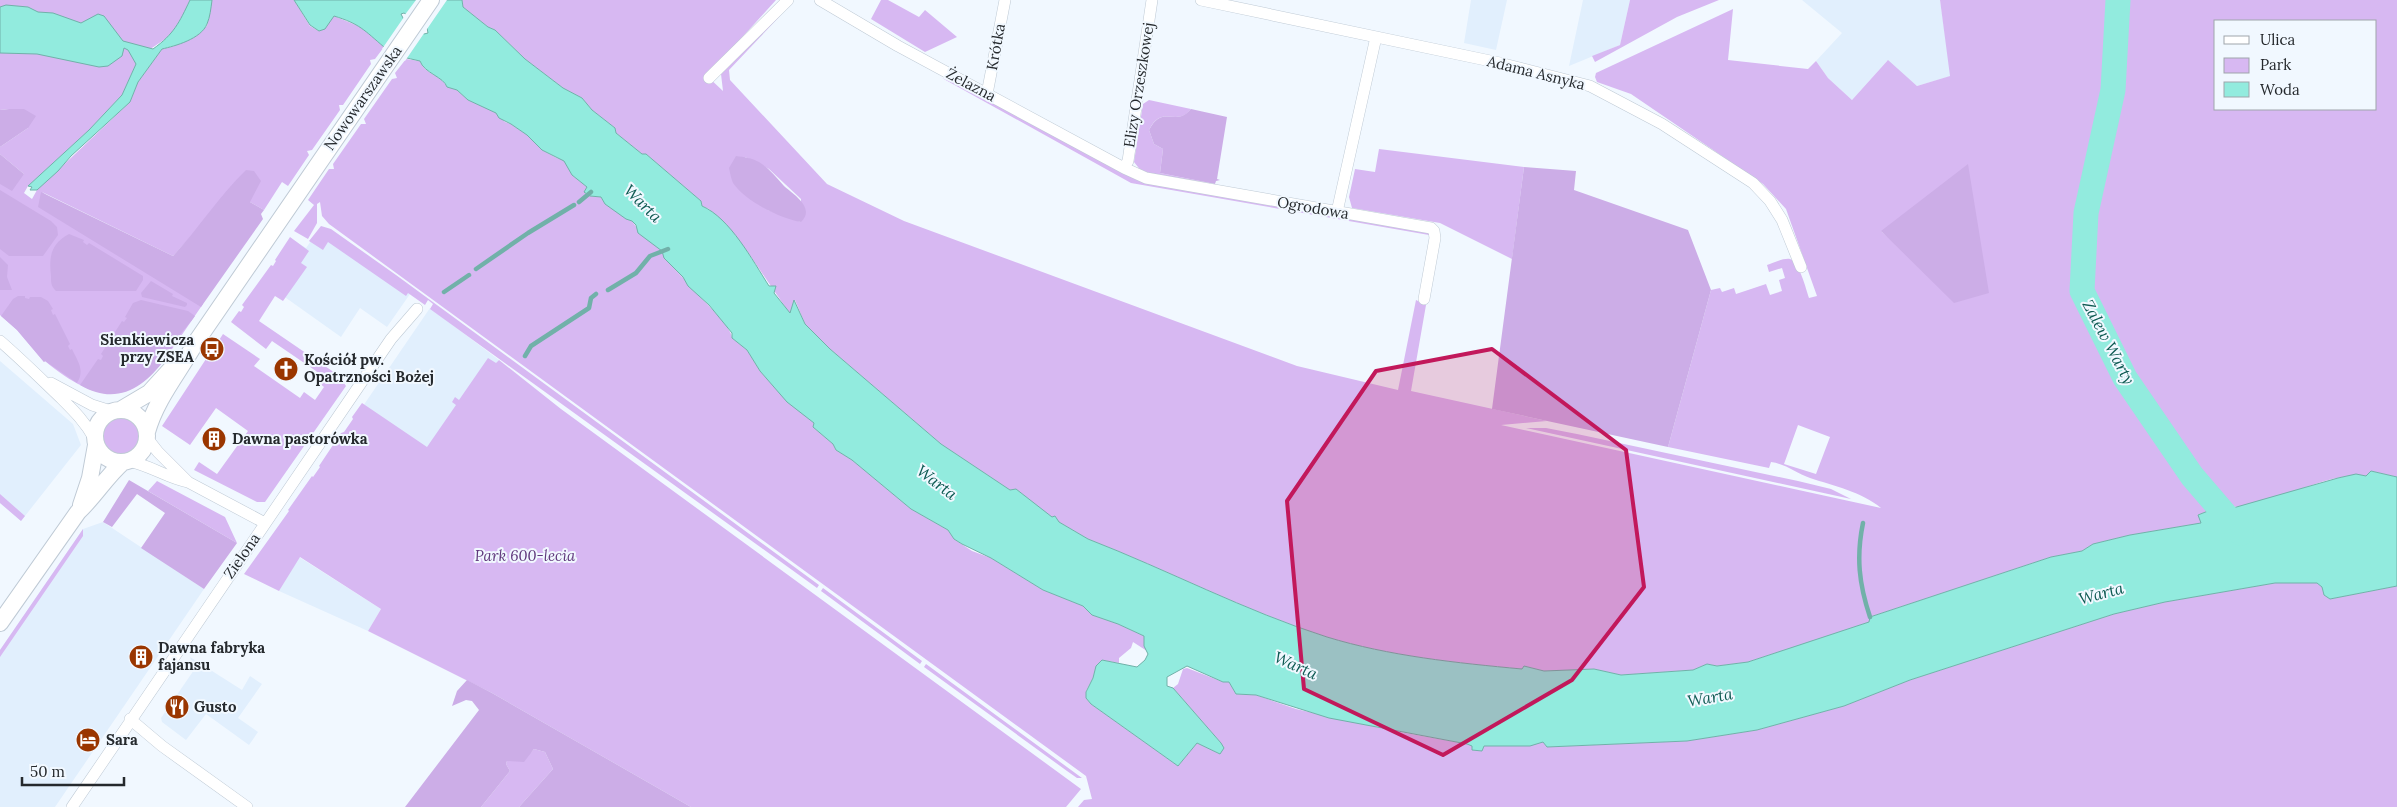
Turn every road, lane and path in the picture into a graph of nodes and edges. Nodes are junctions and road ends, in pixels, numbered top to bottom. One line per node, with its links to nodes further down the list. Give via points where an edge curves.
1 (431, 0): 16 (street, Nowowarszawska)
2 (788, 0): 8 (street)
3 (820, 0): 9 (street, Żelazna, via 868,30)
4 (1005, 0): 9 (street, Krótka)
5 (1152, 0): 10 (street, Elizy Orzeszkowej, via 1128,160)
6 (1201, 0): 7 (street, Adama Asnyka)
7 (1376, 37): 11 (street); 12 (street, Adama Asnyka, via 1573,80 1608,94 1662,124 1752,183 1770,201 1782,220)
8 (709, 78)
9 (987, 94): 10 (street, Żelazna)
10 (1124, 168): 11 (street, Ogrodowa, via 1155,180)
11 (1337, 212): 13 (street, Ogrodowa, via 1434,230)
12 (1801, 267)
13 (1424, 299)
14 (417, 308): 24 (street, Zielona, via 391,339)
15 (0, 341): 17 (street)
16 (196, 342): 18 (street, via 149,393); 19 (street, via 159,402)
17 (43, 379): 18 (street, via 92,405); 20 (street, via 84,420)
18 (117, 410): 19 (street, via 139,416); 20 (street, via 98,421)
19 (147, 435): 21 (street, via 139,455); 22 (street, via 158,452)
20 (95, 442): 21 (street, via 110,460); 23 (street, via 90,478)
21 (126, 462): 22 (street, via 148,466); 23 (street, via 113,470)
22 (188, 482): 24 (street)
23 (78, 512): 25 (street)
24 (265, 523): 26 (street, Zielona)
25 (0, 623)
26 (130, 719): 27 (street, Zielona); 28 (street)
27 (72, 807)
28 (247, 807)

